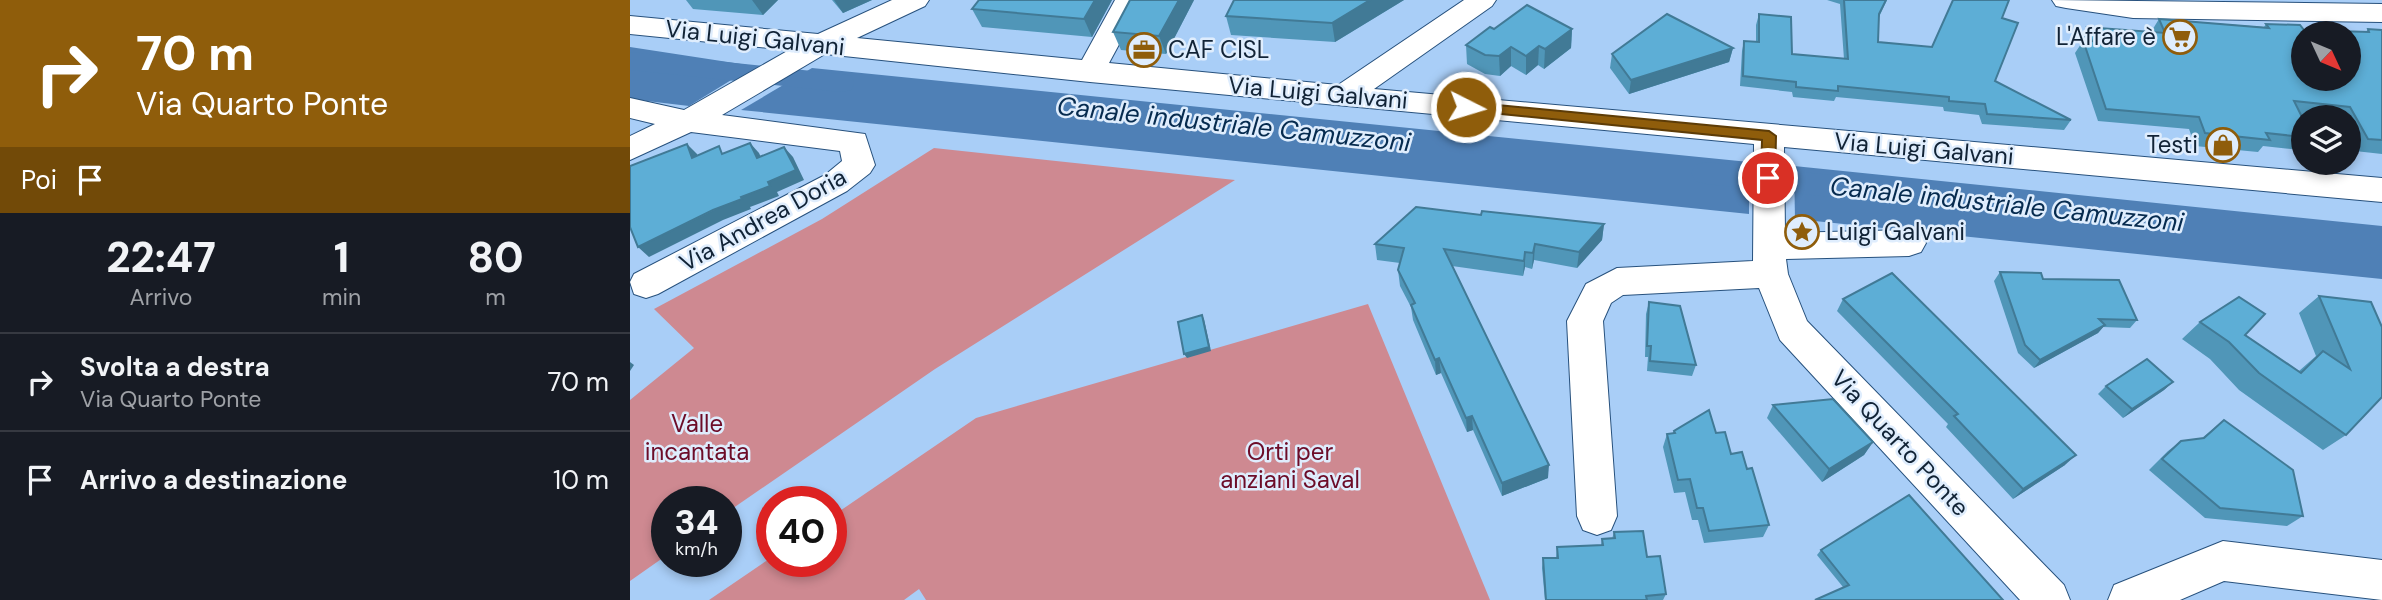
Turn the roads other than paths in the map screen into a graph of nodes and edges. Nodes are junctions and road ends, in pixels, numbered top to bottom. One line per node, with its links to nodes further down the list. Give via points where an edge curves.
1 (650, 0): 7 (street)
2 (915, 0): 10 (street)
3 (1129, 0): 11 (street)
4 (1482, 0): 12 (street)
5 (2066, 0): 6 (street, via 2133,9)
6 (2227, 5): 8 (street)
7 (630, 10)
8 (2382, 13)
9 (630, 25): 10 (street, Via Luigi Galvani)
10 (807, 51): 11 (street, Via Luigi Galvani); 14 (street)
11 (1090, 72): 12 (street, Via Luigi Galvani)
12 (1343, 96): 15 (street, Via Luigi Galvani)
13 (630, 108): 14 (street)
14 (697, 116): 16 (street); 20 (street, Via Andrea Doria, via 854,142 859,165 836,183)
15 (1768, 143): 17 (street, Via Luigi Galvani); 19 (street, Via Quarto Ponte)
16 (630, 149)
17 (2382, 190)
18 (1909, 243): 19 (street)
19 (1769, 250): 21 (street, via 1617,282 1598,294 1585,321); 23 (street, Via Quarto Ponte, via 1793,330)
20 (646, 284)
21 (1597, 516)
22 (2382, 581): 24 (street, via 2223,561)
23 (2049, 600)
24 (2129, 600)

